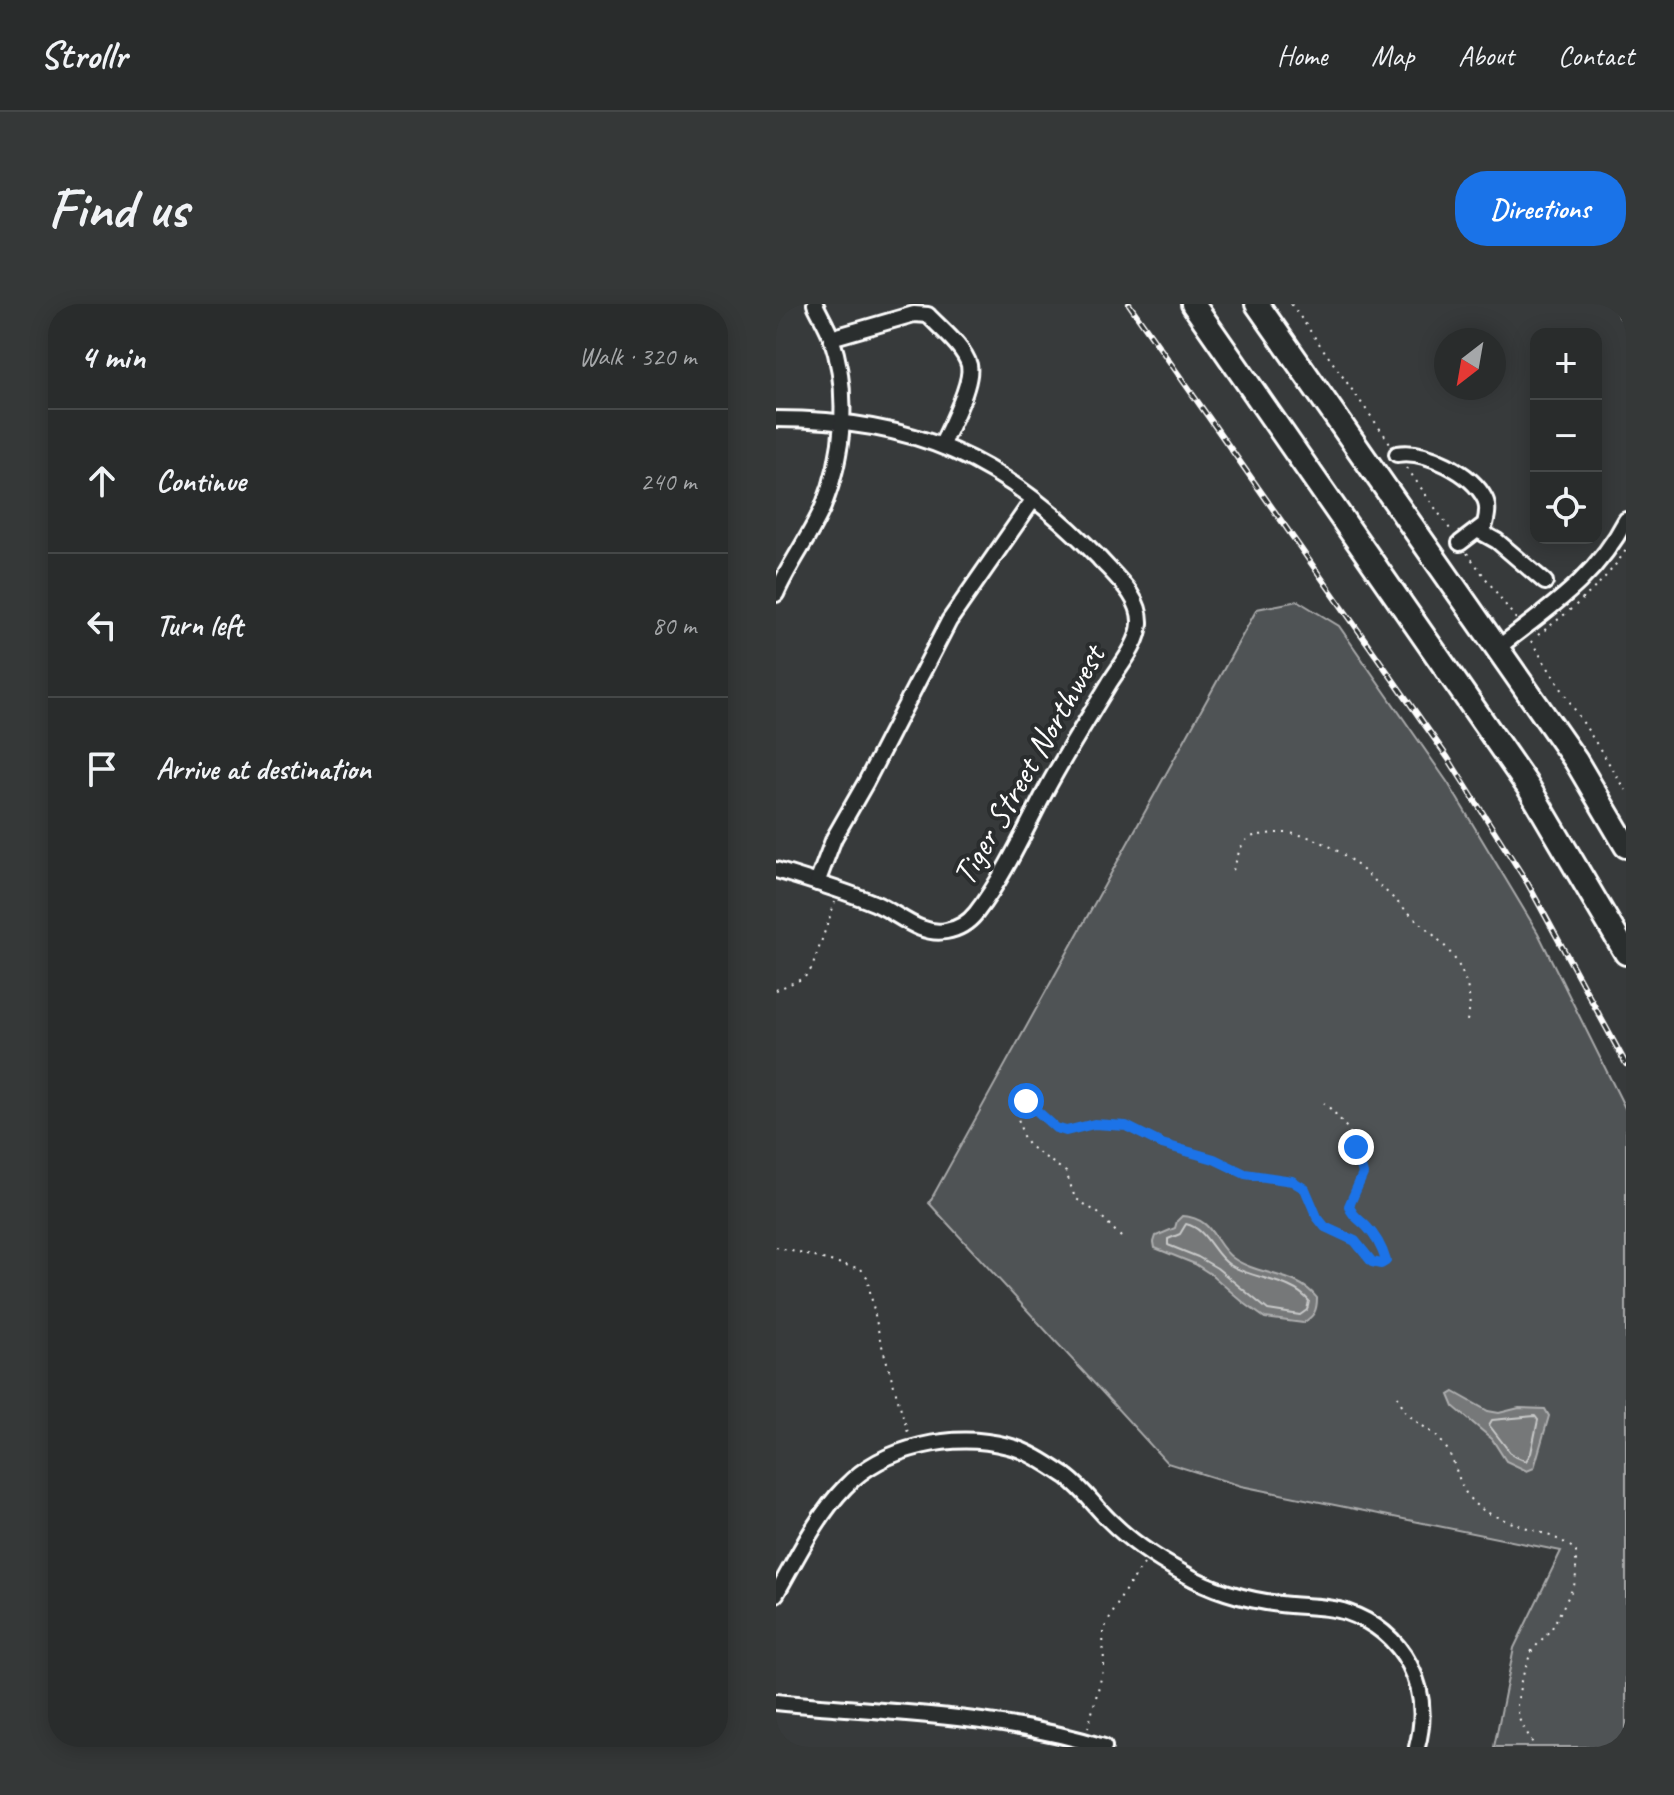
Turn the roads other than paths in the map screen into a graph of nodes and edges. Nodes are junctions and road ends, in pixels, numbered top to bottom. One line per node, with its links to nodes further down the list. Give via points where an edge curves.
1 (815, 304): 6 (street)
2 (1193, 304): 22 (highway, via 1529,788)
3 (1257, 304): 18 (highway)
4 (1622, 304): 5 (street)
5 (1626, 311)
6 (831, 338): 8 (street, via 841,382); 9 (street, via 914,314 928,315 965,356 970,369)
7 (776, 419): 8 (street)
8 (842, 420): 9 (street); 17 (street, via 836,466 822,508)
9 (942, 444): 11 (street, via 989,468)
10 (1397, 454): 13 (street, via 1421,455 1472,482 1487,512)
11 (1033, 500): 21 (street, via 949,621 834,838); 21 (street, Tiger Street Northwest, via 1071,529 1135,601 1140,624 1125,659 968,922 944,932 921,928 878,904)
12 (1626, 520): 15 (street)
13 (1479, 531): 14 (street); 16 (street)
14 (1460, 543)
15 (1621, 551): 18 (street)
16 (1545, 582)
17 (776, 594)
18 (1499, 647): 19 (highway)
19 (1626, 846)
20 (776, 870): 21 (street)
21 (817, 883)
22 (1626, 953)
23 (776, 1594): 26 (street, via 822,1514 876,1462 946,1442 1009,1446 1071,1480 1121,1532 1182,1573 1226,1592 1345,1611 1382,1633 1411,1664 1422,1708)
24 (776, 1702): 25 (street, via 1004,1724)
25 (1104, 1747)
26 (1417, 1747)

